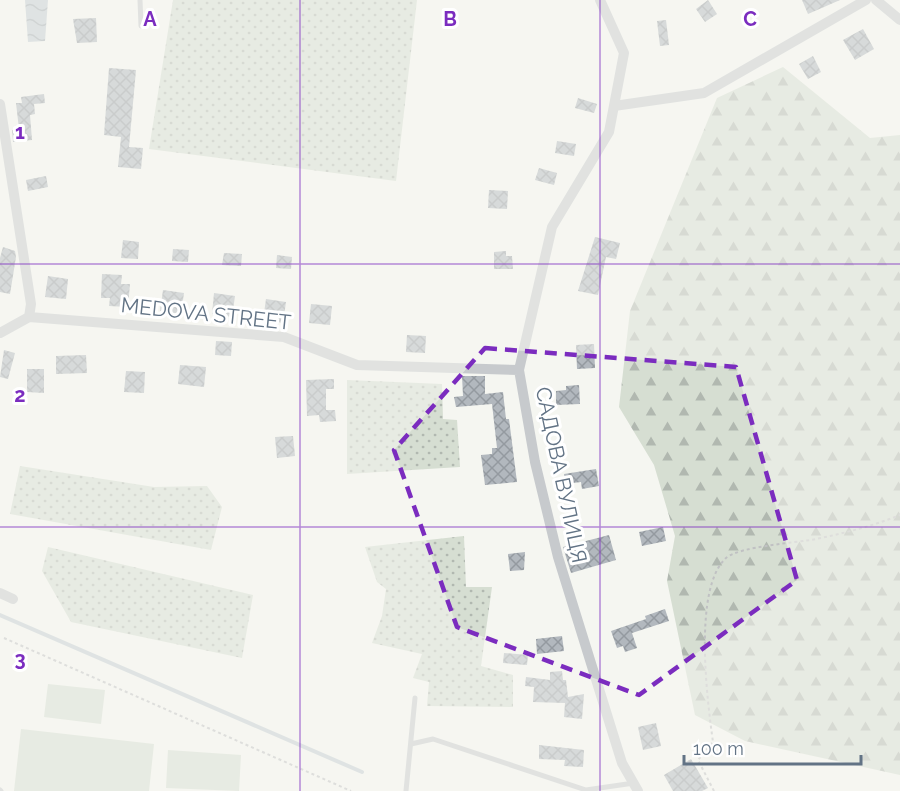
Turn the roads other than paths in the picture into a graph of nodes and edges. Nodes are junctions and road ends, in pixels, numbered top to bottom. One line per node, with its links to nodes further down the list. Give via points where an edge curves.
1 (140, 0): 6 (lane)
2 (600, 0): 8 (street, САДОВА ВУЛИЦЯ, via 624,53)
3 (866, 0): 8 (street, via 704,93)
4 (876, 0): 5 (street)
5 (900, 20)
6 (141, 26)
7 (0, 104): 9 (street, via 31,304)
8 (614, 106): 11 (street, САДОВА ВУЛИЦЯ, via 609,132 552,227)
9 (29, 317): 10 (street); 11 (street, MEDOVA STREET, via 284,337 357,365)
10 (0, 333)
11 (519, 370): 16 (street, САДОВА ВУЛИЦЯ, via 535,462 558,557 622,763)
12 (0, 593): 13 (street)
13 (13, 599)
14 (415, 698): 15 (lane)
15 (411, 744): 16 (lane, via 433,739 586,789); 17 (lane)
16 (636, 787)
17 (406, 791)

